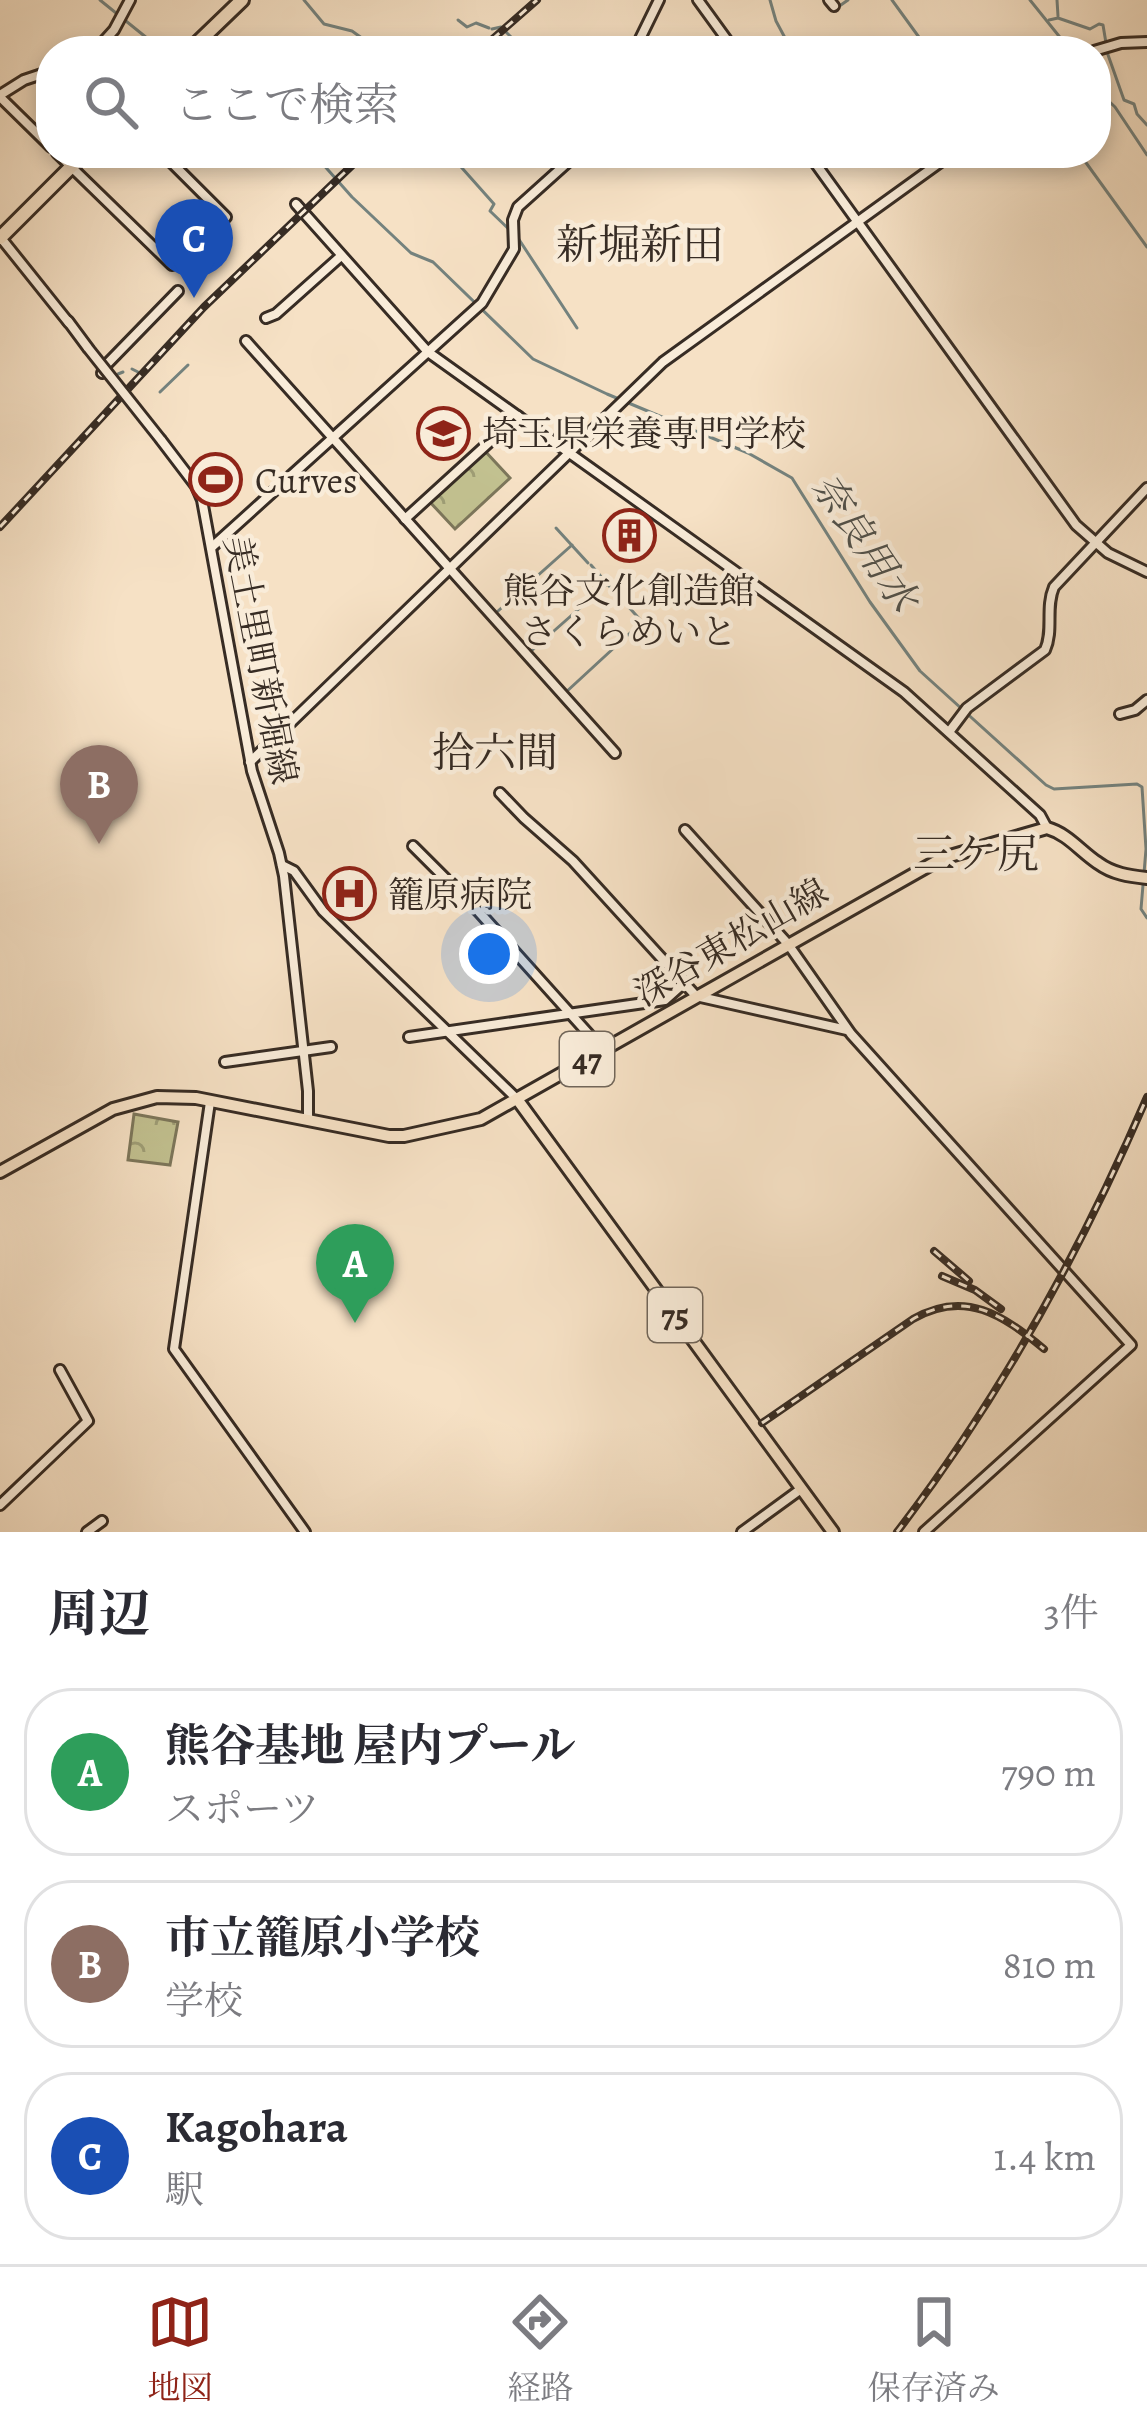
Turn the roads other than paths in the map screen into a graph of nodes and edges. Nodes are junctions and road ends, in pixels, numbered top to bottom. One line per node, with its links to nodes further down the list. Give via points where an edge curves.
1 (130, 0): 5 (street)
2 (242, 0): 6 (highway)
3 (659, 0): 7 (street)
4 (698, 0): 8 (street)
5 (110, 36)
6 (205, 36)
7 (641, 36)
8 (724, 36)
9 (1147, 42): 10 (street)
10 (1111, 46)
11 (36, 76): 12 (street)
12 (0, 96): 13 (street)
13 (36, 132)
14 (69, 168): 22 (highway)
15 (73, 168): 25 (street)
16 (177, 168): 24 (street, via 226,218)
17 (561, 168): 29 (street, via 518,207 514,249 488,295)
18 (819, 168): 21 (street)
19 (932, 168): 21 (street)
20 (296, 205): 23 (street)
21 (858, 221): 33 (street, via 663,362); 36 (street)
22 (0, 237): 37 (street, 美土里町新堀線, bridge, via 196,486)
23 (341, 256): 27 (street); 29 (street)
24 (190, 263)
25 (172, 265)
26 (178, 290): 30 (street)
27 (266, 318)
28 (246, 341): 32 (street)
29 (428, 352): 31 (street); 32 (street)
30 (102, 373)
31 (518, 416): 33 (street); 35 (street)
32 (332, 438): 35 (street); 37 (street)
33 (570, 453): 38 (street); 42 (street)
34 (1147, 488): 36 (street)
35 (405, 518): 38 (street)
36 (1095, 543): 39 (street); 42 (street, via 1052,592 1045,650 965,710)
37 (211, 548): 44 (street, 美土里町新堀線)
38 (450, 569): 43 (street); 44 (street)
39 (1147, 572)
40 (1146, 704): 41 (street)
41 (1120, 714)
42 (949, 732): 46 (street)
43 (615, 753)
44 (250, 762): 49 (street, 美土里町新堀線)
45 (500, 793): 52 (street)
46 (1047, 828): 50 (main road, via 1105,868); 51 (main road, 深谷東松山線 / 47, via 943,858)
47 (685, 830): 51 (street)
48 (413, 846): 54 (street)
49 (282, 865): 55 (street); 60 (street, 美土里町新堀線)
50 (1145, 878)
51 (788, 944): 53 (main road, 深谷東松山線 / 47); 56 (street)
52 (683, 983): 53 (street); 54 (street, via 665,1000)
53 (696, 996): 56 (street); 59 (main road, 深谷東松山線 / 47)
54 (570, 1013): 55 (street); 59 (street)
55 (449, 1030): 57 (street); 62 (street)
56 (848, 1030): 74 (street, via 1131,1345)
57 (409, 1037)
58 (331, 1047): 60 (street)
59 (603, 1050): 62 (main road, 深谷東松山線 / 47)
60 (303, 1052): 61 (street); 64 (street, 美土里町新堀線)
61 (225, 1062)
62 (517, 1099): 64 (main road, 深谷東松山線 / 47, via 481,1118 404,1136); 67 (main road, 75)
63 (210, 1102): 64 (main road, 深谷東松山線 / 47); 65 (main road, 深谷東松山線 / 47, via 130,1102); 71 (street, via 174,1349)
64 (308, 1120)
65 (0, 1172)
66 (60, 1370): 68 (street, via 88,1421)
67 (801, 1489): 72 (street); 73 (main road, 75)
68 (0, 1505)
69 (102, 1521): 70 (street)
70 (87, 1532)
71 (305, 1532)
72 (742, 1532)
73 (833, 1532)
74 (924, 1532)

